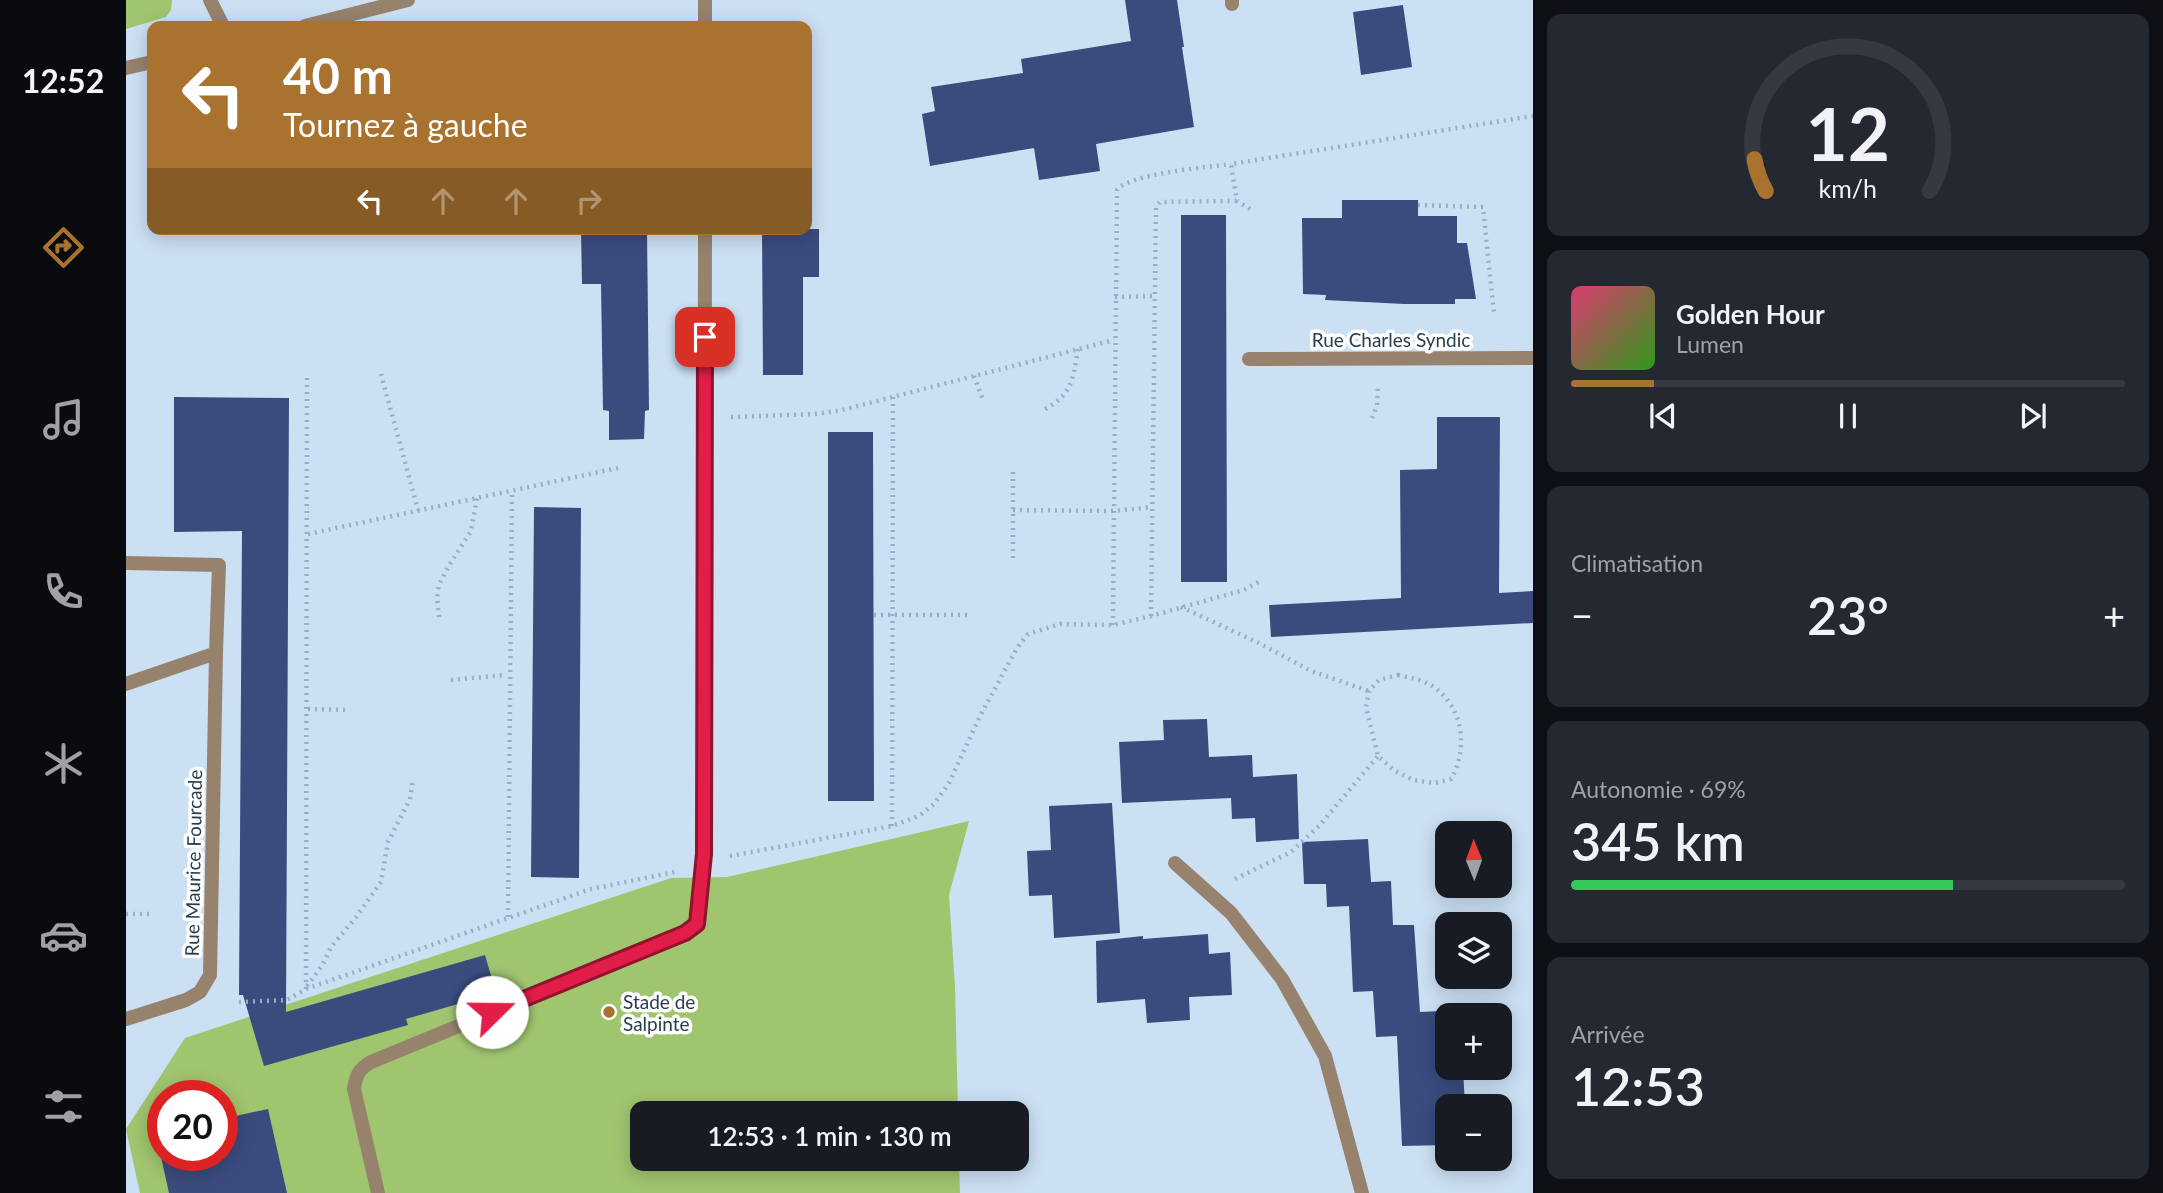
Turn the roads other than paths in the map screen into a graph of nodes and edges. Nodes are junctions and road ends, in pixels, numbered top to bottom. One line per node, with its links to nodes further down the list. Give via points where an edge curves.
1 (210, 0): 4 (street)
2 (408, 0): 5 (street)
3 (705, 0): 6 (street)
4 (220, 21)
5 (324, 21)
6 (705, 21)
7 (147, 63): 8 (street)
8 (126, 68)
9 (705, 235): 17 (street, via 703,860 697,924 685,933 361,1068 354,1089)
10 (1533, 358): 11 (street, Rue Charles Syndic)
11 (1249, 359)
12 (126, 563): 13 (street, Rue Maurice Fourcade, via 219,565)
13 (216, 653): 14 (street); 16 (street, Rue Maurice Fourcade, via 210,975 200,992 186,1000)
14 (126, 684)
15 (1175, 863): 18 (street, via 1231,913 1282,979 1325,1056)
16 (126, 1019)
17 (378, 1193)
18 (1362, 1193)

